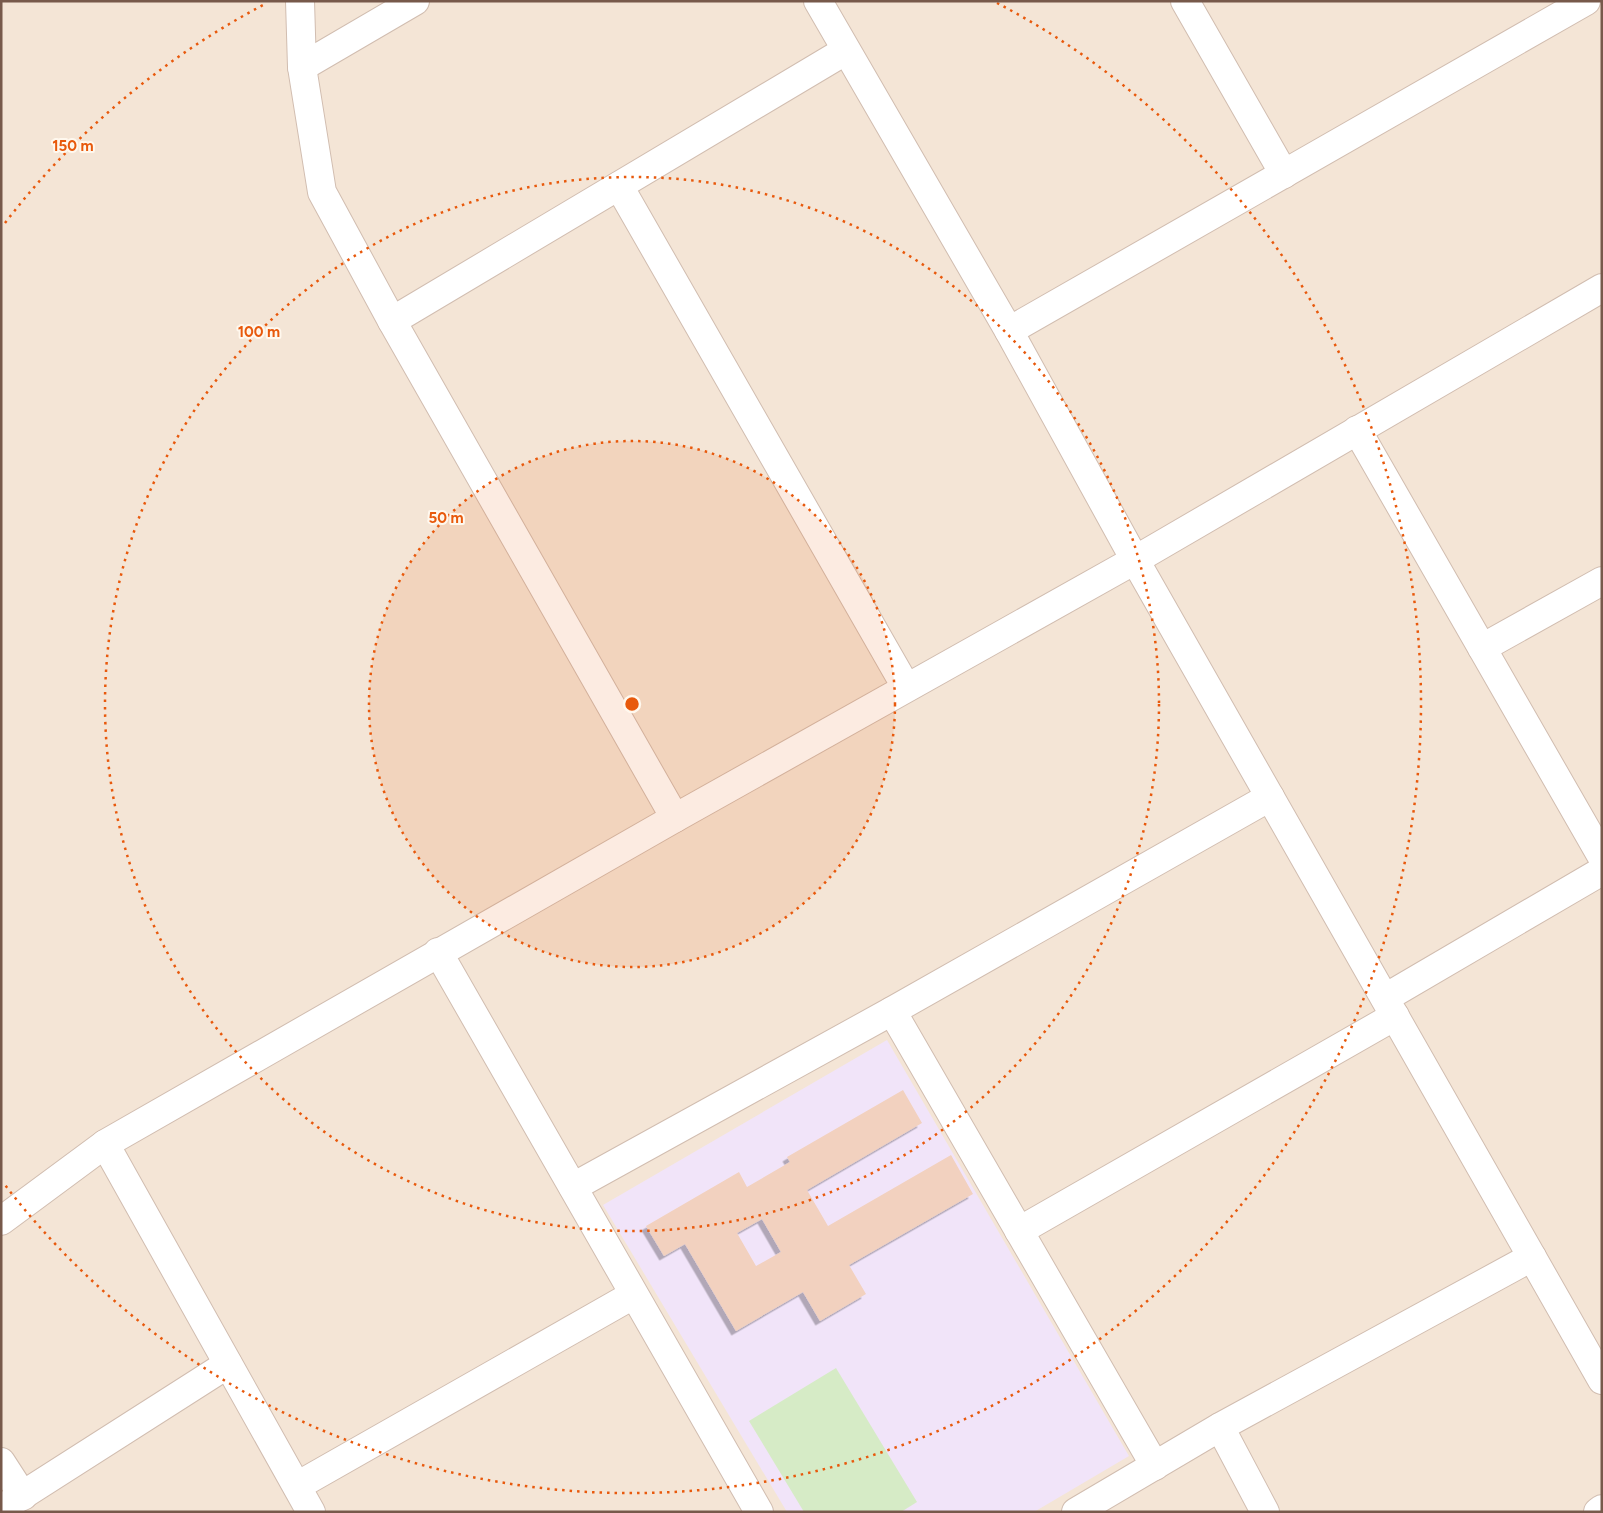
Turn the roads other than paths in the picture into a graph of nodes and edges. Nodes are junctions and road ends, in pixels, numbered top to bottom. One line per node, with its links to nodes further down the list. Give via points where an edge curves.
1 (300, 1): 7 (street)
2 (415, 1): 7 (street)
3 (818, 1): 6 (street)
4 (1185, 1): 8 (street)
5 (1586, 1): 8 (street)
6 (846, 51): 9 (street); 12 (street)
7 (302, 67): 11 (street, via 322,192)
8 (1284, 174): 12 (street)
9 (619, 186): 11 (street); 17 (street)
10 (1602, 288): 13 (street)
11 (392, 321): 19 (street)
12 (1009, 331): 14 (street)
13 (1357, 430): 14 (street); 16 (street)
14 (1135, 560): 17 (street); 18 (street)
15 (1602, 581): 16 (street)
16 (1482, 648): 20 (street)
17 (906, 687): 19 (street)
18 (1270, 796): 23 (street); 24 (street)
19 (675, 818): 22 (street)
20 (1602, 858)
21 (1602, 871): 23 (street)
22 (438, 952): 25 (street); 26 (street)
23 (1390, 1007): 28 (street); 29 (street)
24 (892, 1011): 26 (street); 28 (street)
25 (105, 1144): 27 (street); 31 (street)
26 (573, 1188): 30 (street)
27 (1, 1221)
28 (1019, 1231): 35 (street)
29 (1532, 1257): 32 (street); 33 (street)
30 (633, 1295): 36 (street); 40 (street)
31 (228, 1364): 36 (street); 37 (street)
32 (1602, 1380)
33 (1220, 1427): 35 (street); 42 (street)
34 (1, 1462): 37 (street)
35 (1154, 1466): 41 (street)
36 (297, 1486): 39 (street)
37 (12, 1503)
38 (1602, 1509): 43 (street)
39 (311, 1512)
40 (759, 1512)
41 (1076, 1512)
42 (1265, 1512)
43 (1598, 1512)

